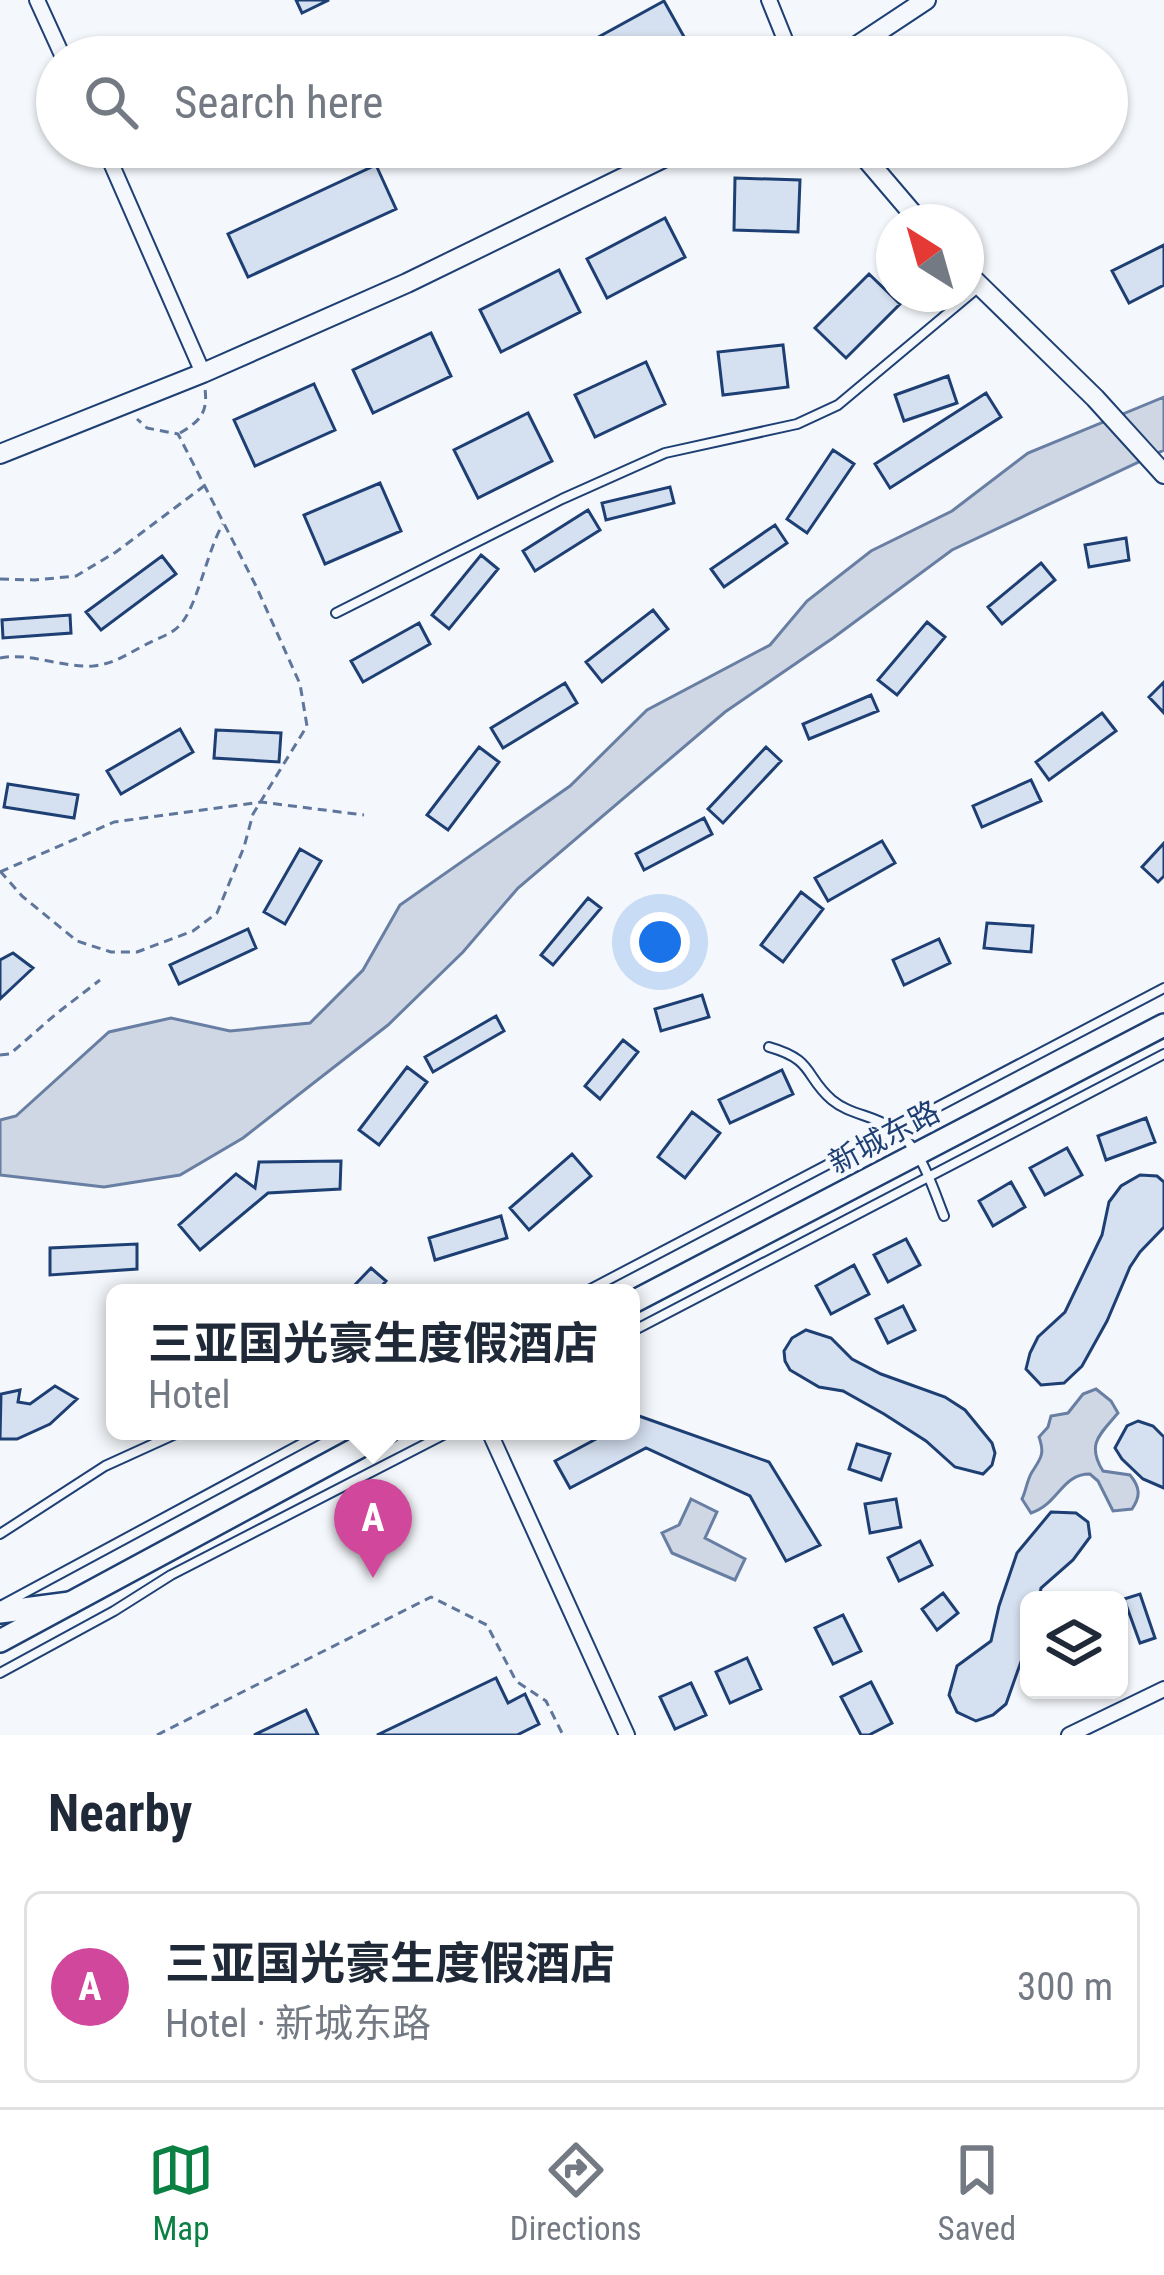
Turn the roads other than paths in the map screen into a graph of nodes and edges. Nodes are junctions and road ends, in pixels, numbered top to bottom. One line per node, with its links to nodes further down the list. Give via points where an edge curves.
1 (37, 0): 4 (street)
2 (769, 0): 5 (street)
3 (926, 0): 6 (street)
4 (53, 36)
5 (784, 36)
6 (872, 36)
7 (113, 168): 13 (street)
8 (643, 168): 13 (street)
9 (874, 168): 10 (street)
10 (905, 204)
11 (984, 290): 15 (street)
12 (938, 312): 16 (lane, via 838,405 797,424 665,453)
13 (203, 373): 14 (street)
14 (0, 454)
15 (1161, 471)
16 (336, 613)
17 (1164, 988): 21 (lane)
18 (1164, 1025): 22 (main road, 新城东路)
19 (769, 1047): 21 (lane, via 791,1053 853,1114)
20 (1164, 1054): 23 (lane)
21 (895, 1129): 22 (lane); 25 (lane)
22 (917, 1154): 23 (lane); 26 (main road, 新城东路)
23 (928, 1177): 24 (lane); 27 (lane)
24 (944, 1216)
25 (600, 1284)
26 (640, 1298)
27 (640, 1327)
28 (162, 1440): 33 (lane, via 105,1466)
29 (309, 1440): 35 (lane)
30 (371, 1440): 34 (main road)
31 (434, 1440): 37 (lane)
32 (494, 1440): 39 (street)
33 (0, 1534)
34 (70, 1603): 35 (main road); 36 (main road)
35 (0, 1609)
36 (0, 1641)
37 (0, 1673)
38 (1164, 1689): 40 (street)
39 (627, 1735)
40 (1069, 1735)

